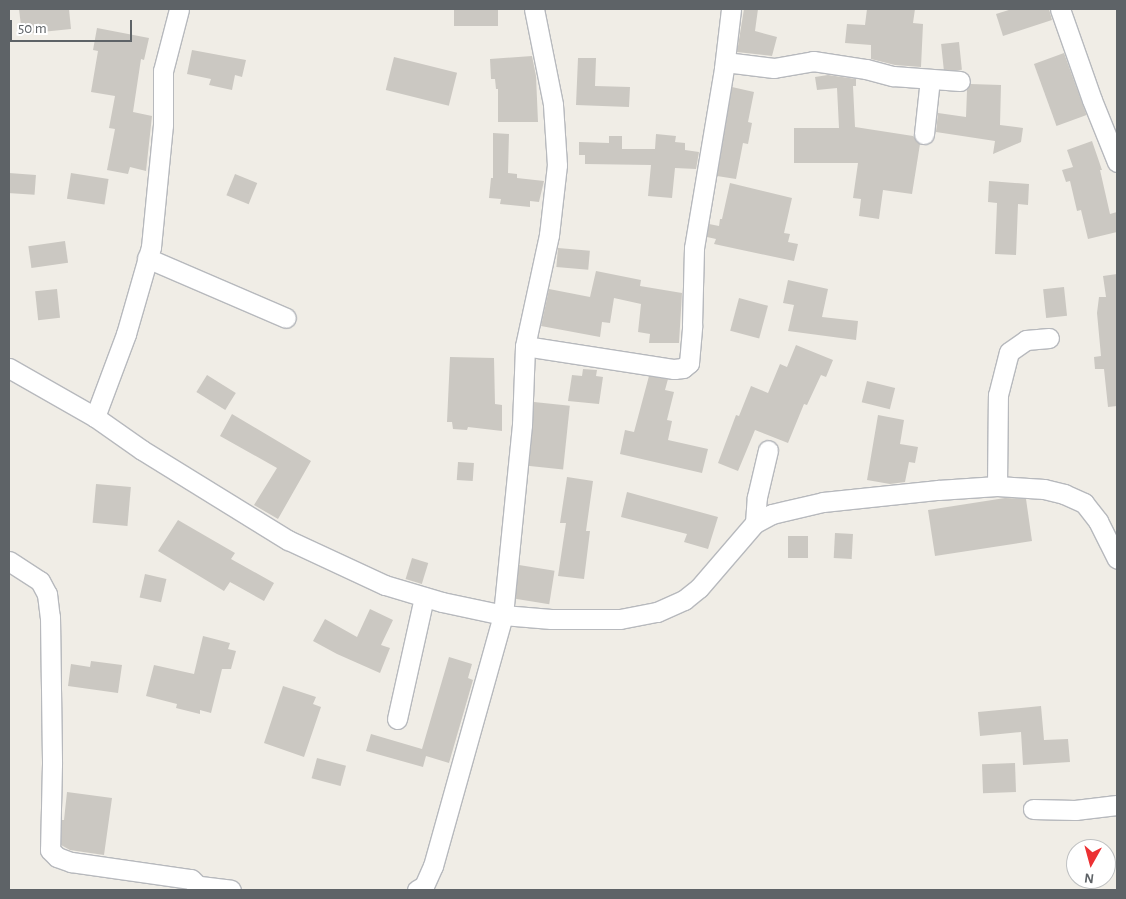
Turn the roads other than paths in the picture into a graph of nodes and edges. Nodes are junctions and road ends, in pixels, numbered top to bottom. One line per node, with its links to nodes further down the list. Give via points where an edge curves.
1 (179, 9): 11 (street, via 163,71 157,202)
2 (534, 9): 14 (street, via 553,104 557,165 549,234)
3 (731, 9): 5 (street)
4 (1060, 9): 9 (street)
5 (725, 62): 6 (street, via 774,68 813,62); 14 (street, via 695,239 689,363 674,369)
6 (930, 79): 7 (street); 8 (street)
7 (960, 81)
8 (924, 134)
9 (1112, 137): 10 (street)
10 (1117, 162)
11 (147, 258): 12 (street); 16 (street, via 126,334)
12 (286, 318)
13 (1049, 338): 18 (street, via 1026,340 1009,352 998,395)
14 (525, 346): 23 (street, via 522,425)
15 (9, 368): 16 (street)
16 (95, 417): 22 (street, via 142,450 288,540 385,585)
17 (768, 450): 19 (street, via 757,497)
18 (997, 486): 19 (street, via 823,502 785,510); 20 (street, via 1044,489 1084,503 1098,521)
19 (755, 523): 23 (street, via 699,588 684,600 657,612 620,619 551,619)
20 (1117, 559)
21 (9, 561): 27 (street, via 40,581 47,594 52,764 50,850 57,857 71,862 177,876 191,879)
22 (424, 597): 23 (street); 24 (street)
23 (503, 614): 29 (street, via 433,866 424,886)
24 (398, 719)
25 (1117, 805): 26 (street)
26 (1033, 810)
27 (201, 888): 28 (street)
28 (231, 890)
29 (417, 890)

